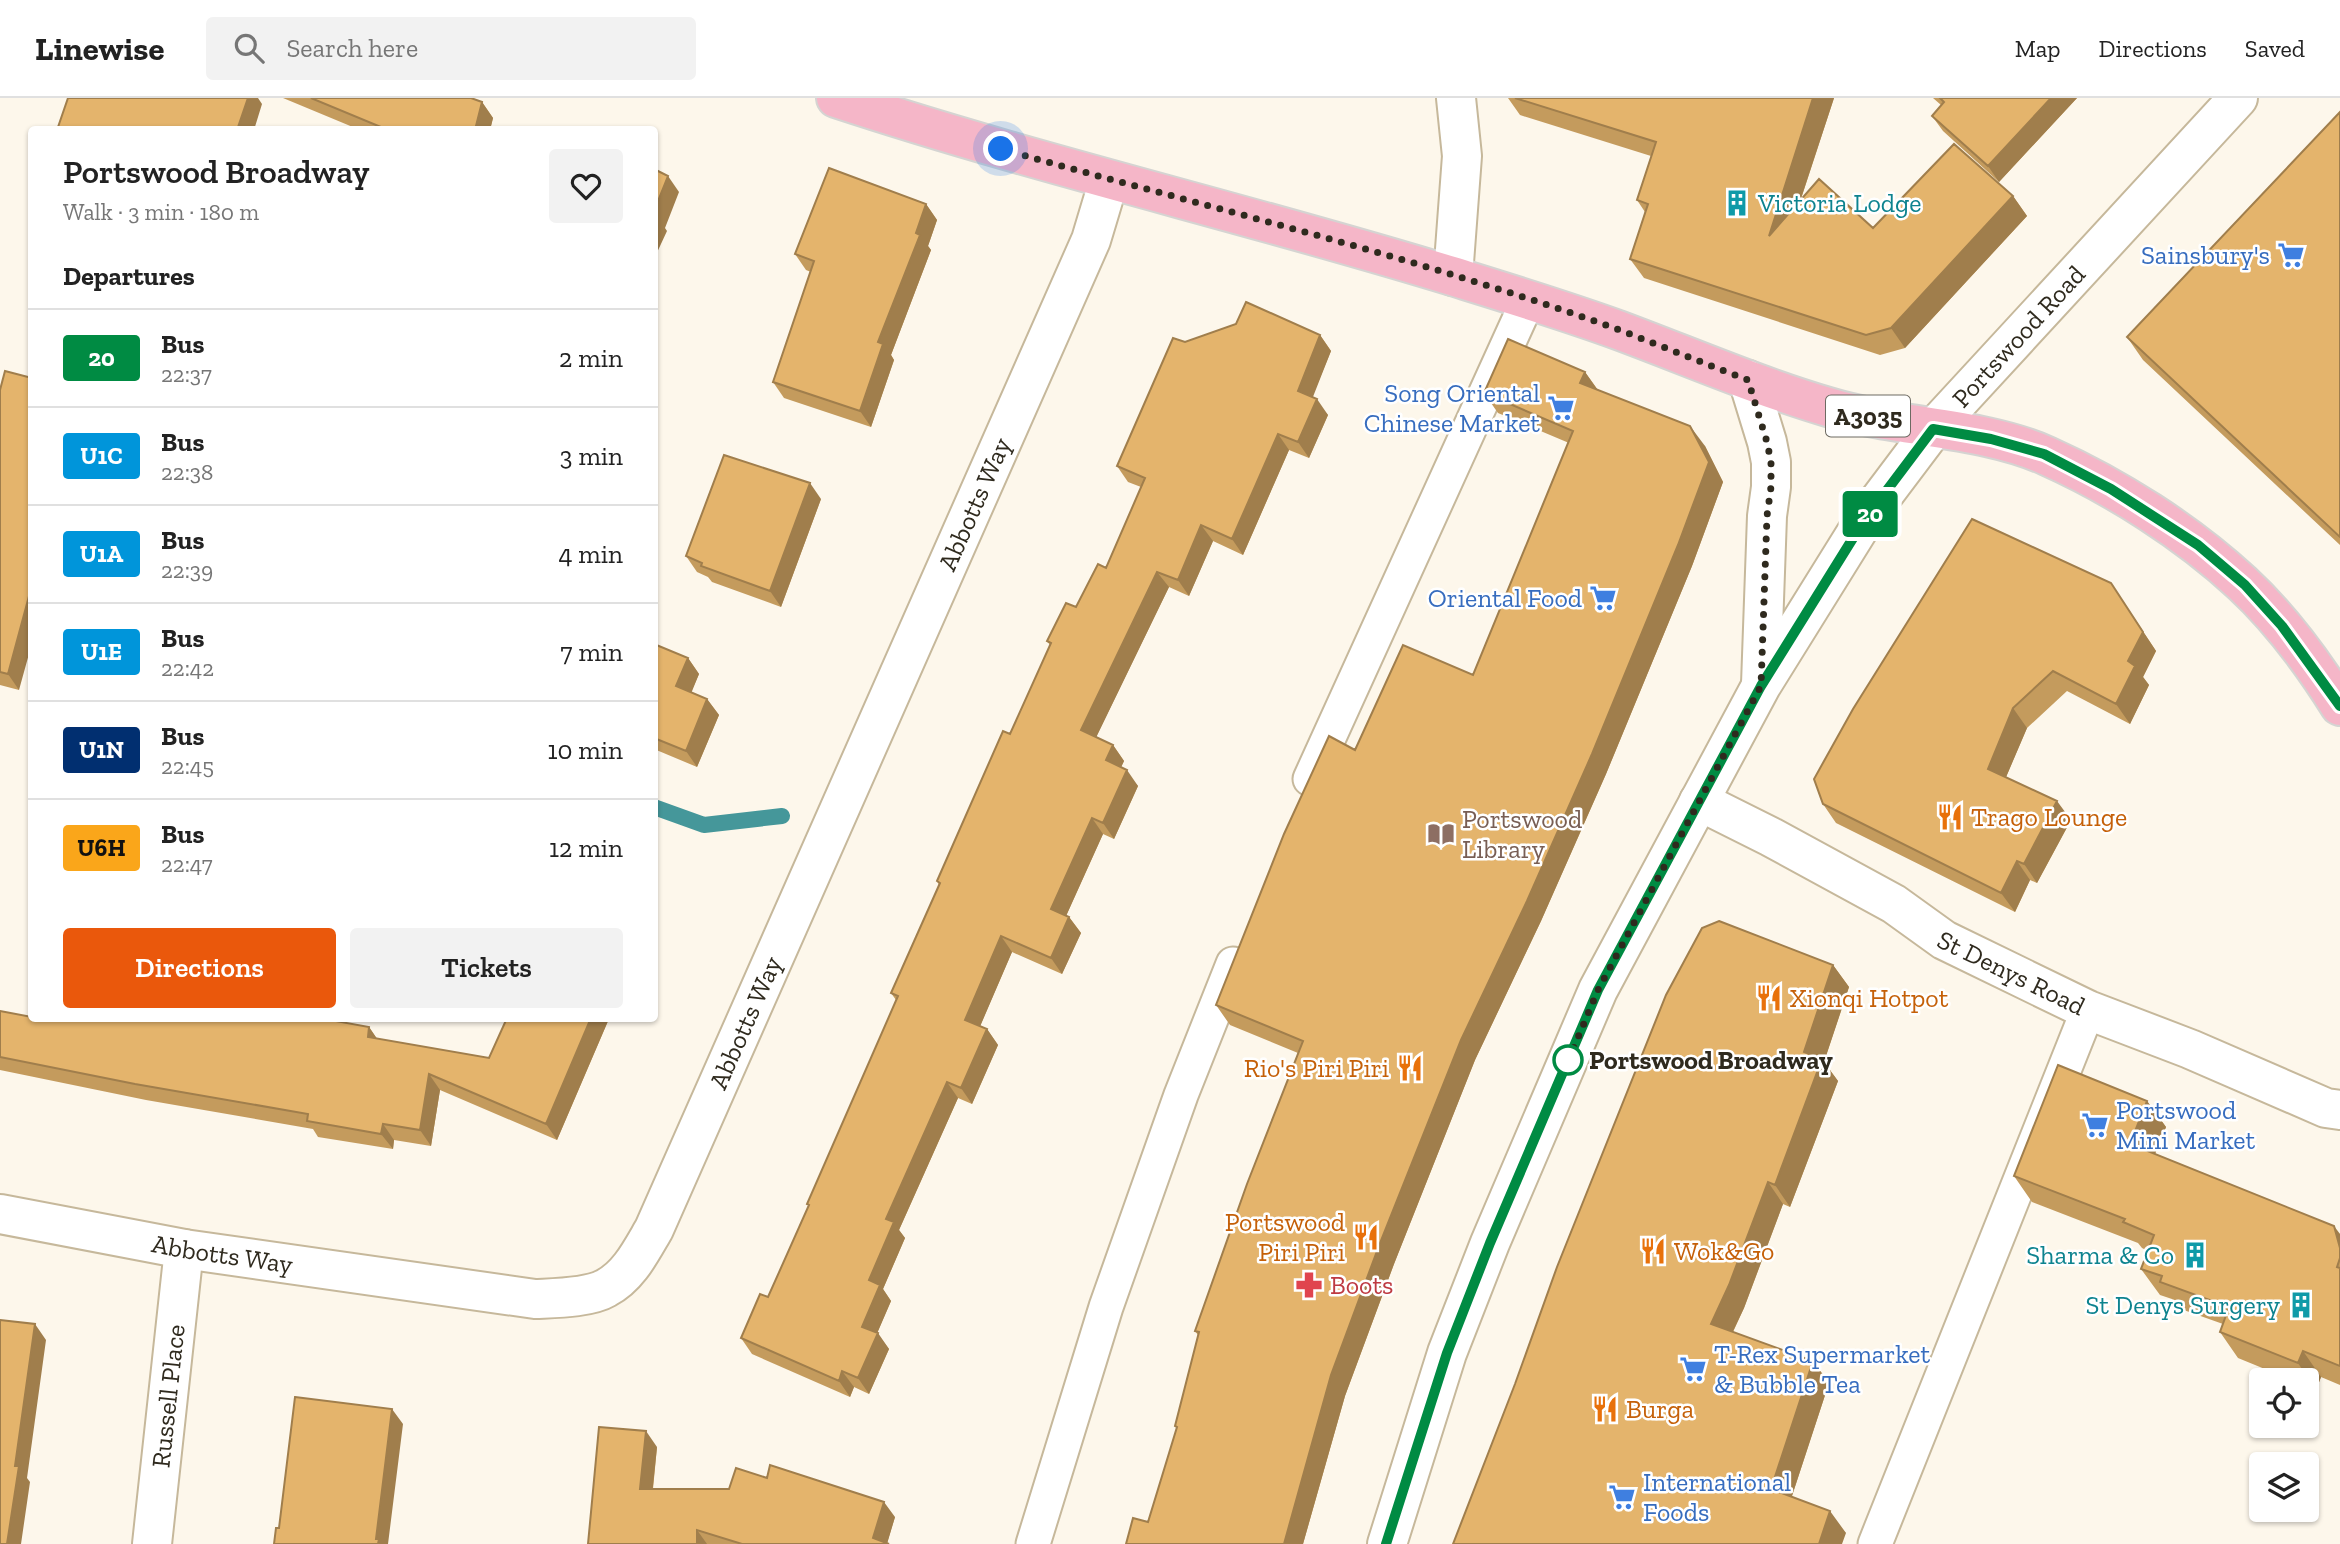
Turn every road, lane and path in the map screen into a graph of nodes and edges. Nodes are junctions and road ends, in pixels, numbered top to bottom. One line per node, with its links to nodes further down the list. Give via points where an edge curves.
1 (836, 98): 4 (main road, A3035)
2 (1456, 98): 5 (street, via 1462,156)
3 (2238, 98): 8 (street, Portswood Road)
4 (1109, 180): 5 (main road, A3035); 17 (street, Abbotts Way, via 1091,240 654,1230 634,1265 605,1289 535,1299)
5 (1453, 276): 6 (main road, A3035)
6 (1528, 300): 7 (main road, A3035); 12 (lane)
7 (1748, 380): 8 (main road, A3035, via 1832,409); 9 (street, via 1771,462)
8 (1933, 429): 9 (street, Portswood Road, via 1863,522); 10 (main road, A3035, via 2044,454 2111,489 2198,545 2245,585 2282,626)
9 (1761, 686): 11 (street, Portswood Road)
10 (2340, 706)
11 (1699, 801): 14 (street, St Denys Road, via 1894,904 1944,940); 20 (street, Portswood Road, via 1598,990 1501,1218 1447,1353)
12 (1297, 808)
13 (1245, 934): 19 (lane, via 1181,1095 1106,1307)
14 (2088, 1010): 15 (street, St Denys Road); 21 (lane)
15 (2340, 1110)
16 (0, 1214): 17 (street, Abbotts Way)
17 (184, 1249): 18 (street, Russell Place)
18 (152, 1544)
19 (1033, 1544)
20 (1387, 1544)
21 (1875, 1544)

